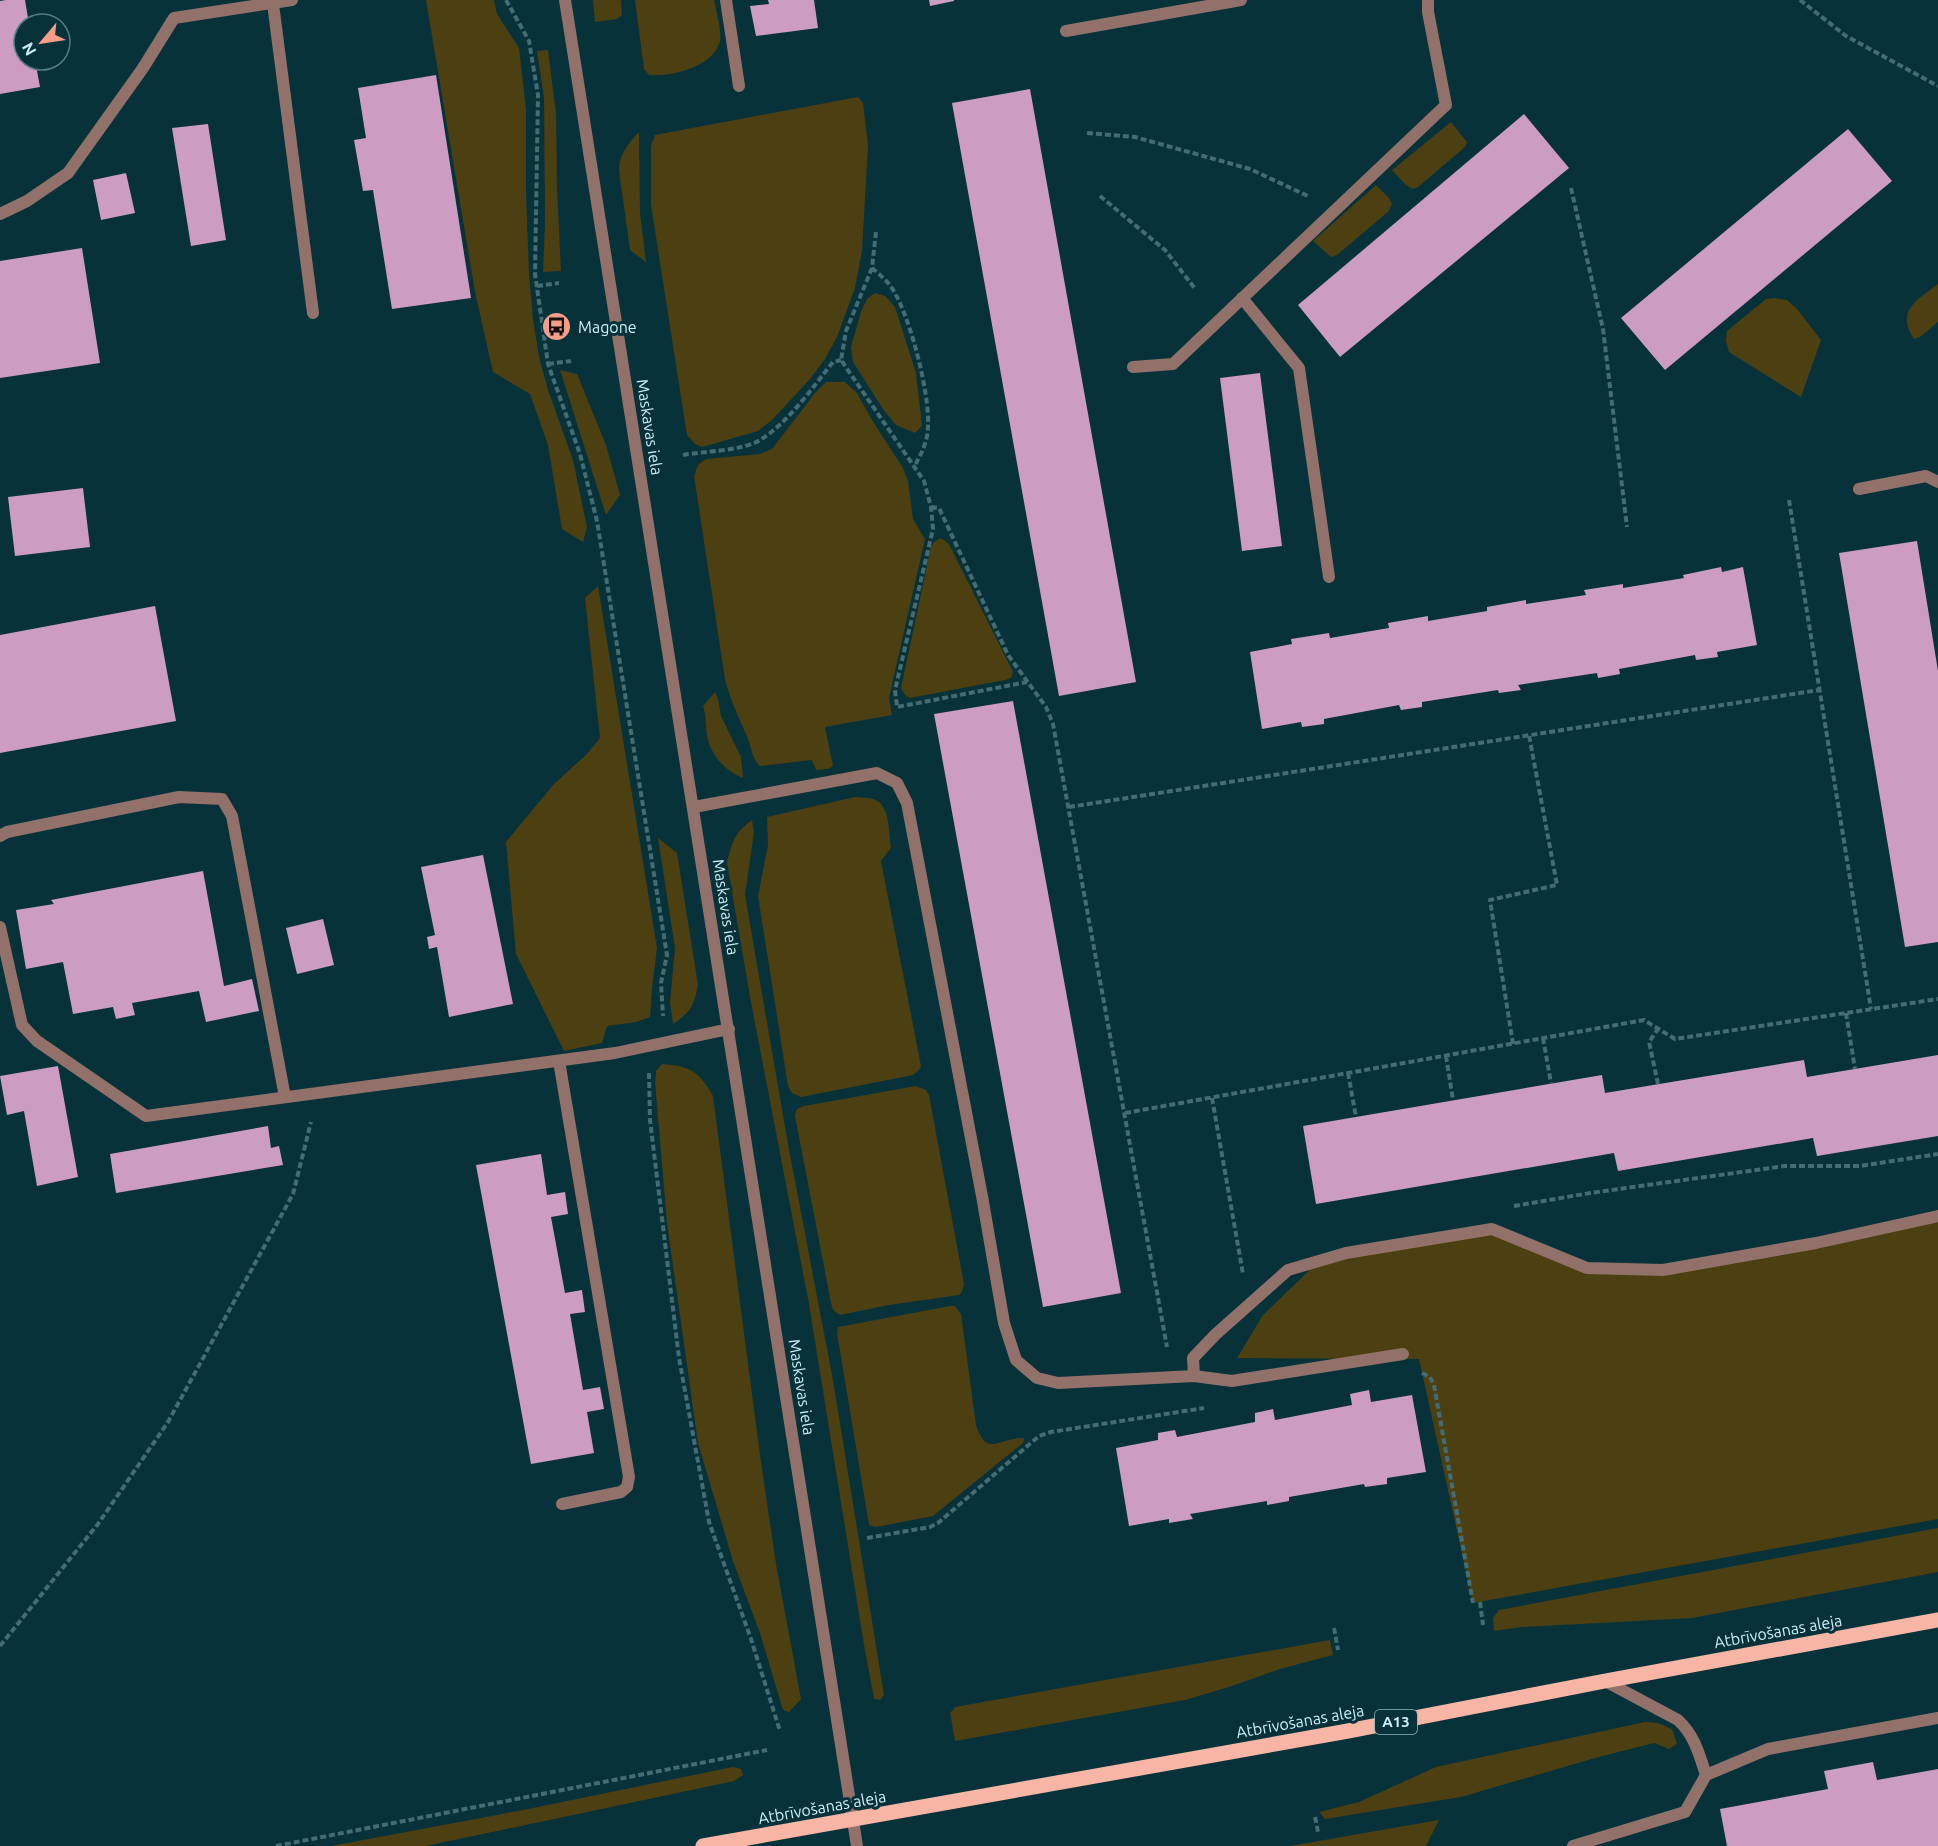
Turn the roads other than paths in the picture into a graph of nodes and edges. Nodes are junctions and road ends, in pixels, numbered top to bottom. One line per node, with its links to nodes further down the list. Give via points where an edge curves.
1 (292, 0): 6 (street)
2 (565, 0): 16 (street, Maskavas iela)
3 (726, 0): 8 (street)
4 (1241, 0): 7 (street)
5 (1428, 0): 10 (street, via 1446,105)
6 (273, 4): 9 (street, via 174,18 68,173); 11 (street)
7 (1066, 32)
8 (739, 86)
9 (0, 214)
10 (1242, 298): 12 (street, via 1173,364); 15 (street, via 1299,368)
11 (313, 313)
12 (1132, 367)
13 (1938, 482): 14 (street, via 1926,476)
14 (1859, 489)
15 (1329, 577)
16 (694, 807): 19 (street, Maskavas iela); 24 (street, via 878,773 897,783 907,803 1004,1323 1016,1360 1037,1378 1058,1383)
17 (0, 836): 21 (street, via 179,797 222,799 232,816)
18 (0, 927): 21 (street, via 22,1025 37,1041 146,1116)
19 (729, 1029): 20 (street); 30 (street, Maskavas iela)
20 (560, 1060): 21 (street); 25 (street, via 629,1477 621,1492)
21 (285, 1097)
22 (1938, 1216): 24 (street, via 1664,1270 1587,1268 1492,1229 1346,1252 1288,1270 1193,1358)
23 (1403, 1354): 24 (street, via 1232,1381)
24 (1194, 1376)
25 (562, 1504)
26 (1938, 1620): 27 (main road, Atbrīvošanas aleja / A13)
27 (1605, 1681): 29 (street, via 1687,1728); 30 (main road, Atbrīvošanas aleja / A13)
28 (1938, 1718): 29 (street, via 1768,1749)
29 (1706, 1775): 33 (street, via 1685,1812)
30 (853, 1820): 31 (main road, Atbrīvošanas aleja / A13); 32 (street, Maskavas iela)
31 (703, 1846)
32 (857, 1846)
33 (1573, 1846)

